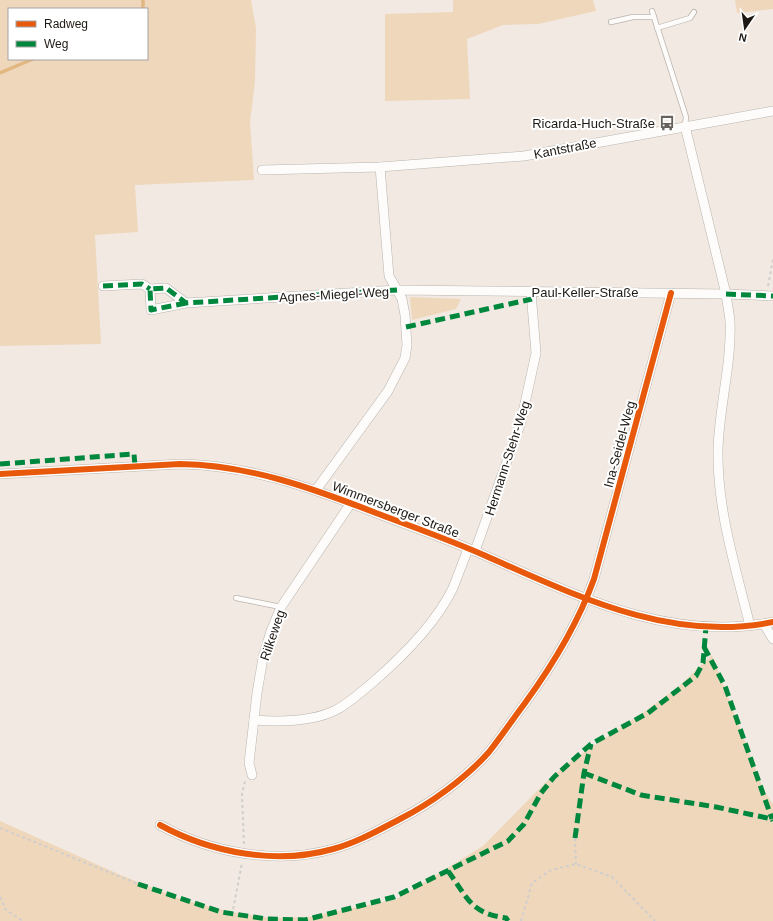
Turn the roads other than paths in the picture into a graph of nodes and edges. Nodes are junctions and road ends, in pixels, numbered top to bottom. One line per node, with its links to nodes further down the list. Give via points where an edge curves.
1 (652, 11): 3 (lane)
2 (694, 12): 5 (lane, via 690,18)
3 (654, 17): 4 (lane, via 633,17); 5 (lane)
4 (611, 22)
5 (657, 28): 7 (lane, via 686,118)
6 (773, 110): 7 (street, Kantstraße)
7 (685, 126): 8 (street, Kantstraße, via 524,156); 15 (street)
8 (380, 167): 9 (street, Kantstraße); 12 (street, via 388,276)
9 (262, 170)
10 (103, 286): 11 (street, via 142,284)
11 (150, 289): 17 (street, via 166,288); 17 (street, Agnes-Miegel-Weg, via 152,310)
12 (397, 290): 13 (street, Paul-Keller-Straße); 17 (street, Agnes-Miegel-Weg); 19 (street, Agnes-Miegel-Weg, via 402,299 405,358 388,391)
13 (531, 292): 14 (street, Paul-Keller-Straße); 21 (street, Hermann-Stehr-Weg, via 536,353 521,422)
14 (671, 293): 15 (street, Paul-Keller-Straße); 23 (street, Ina-Seidel-Weg, via 594,579)
15 (726, 294): 16 (street, Paul-Keller-Straße); 26 (street, via 730,322 719,426 720,485 728,534)
16 (770, 296)
17 (186, 304)
18 (0, 474): 19 (street, Wimmersberger Straße, via 209,464 281,479)
19 (316, 490): 20 (street, Wimmersberger Straße)
20 (351, 503): 21 (street, Wimmersberger Straße); 24 (street, Rilkeweg)
21 (472, 550): 23 (street, Wimmersberger Straße); 28 (street, Hermann-Stehr-Weg, via 452,590 433,619 410,648 363,690 336,710 319,716 281,721)
22 (236, 598): 24 (lane)
23 (586, 600): 26 (street, Wimmersberger Straße, via 620,611 685,625 723,628); 30 (street, Ina-Seidel-Weg, via 544,677 488,753 424,806 334,849 284,856 244,853 208,845)
24 (281, 607): 28 (street, Rilkeweg, via 263,658)
25 (769, 623): 26 (street, Wimmersberger Straße); 27 (street)
26 (750, 626)
27 (773, 639)
28 (254, 720): 29 (street, Rilkeweg, via 249,763)
29 (252, 775)
30 (160, 826)

